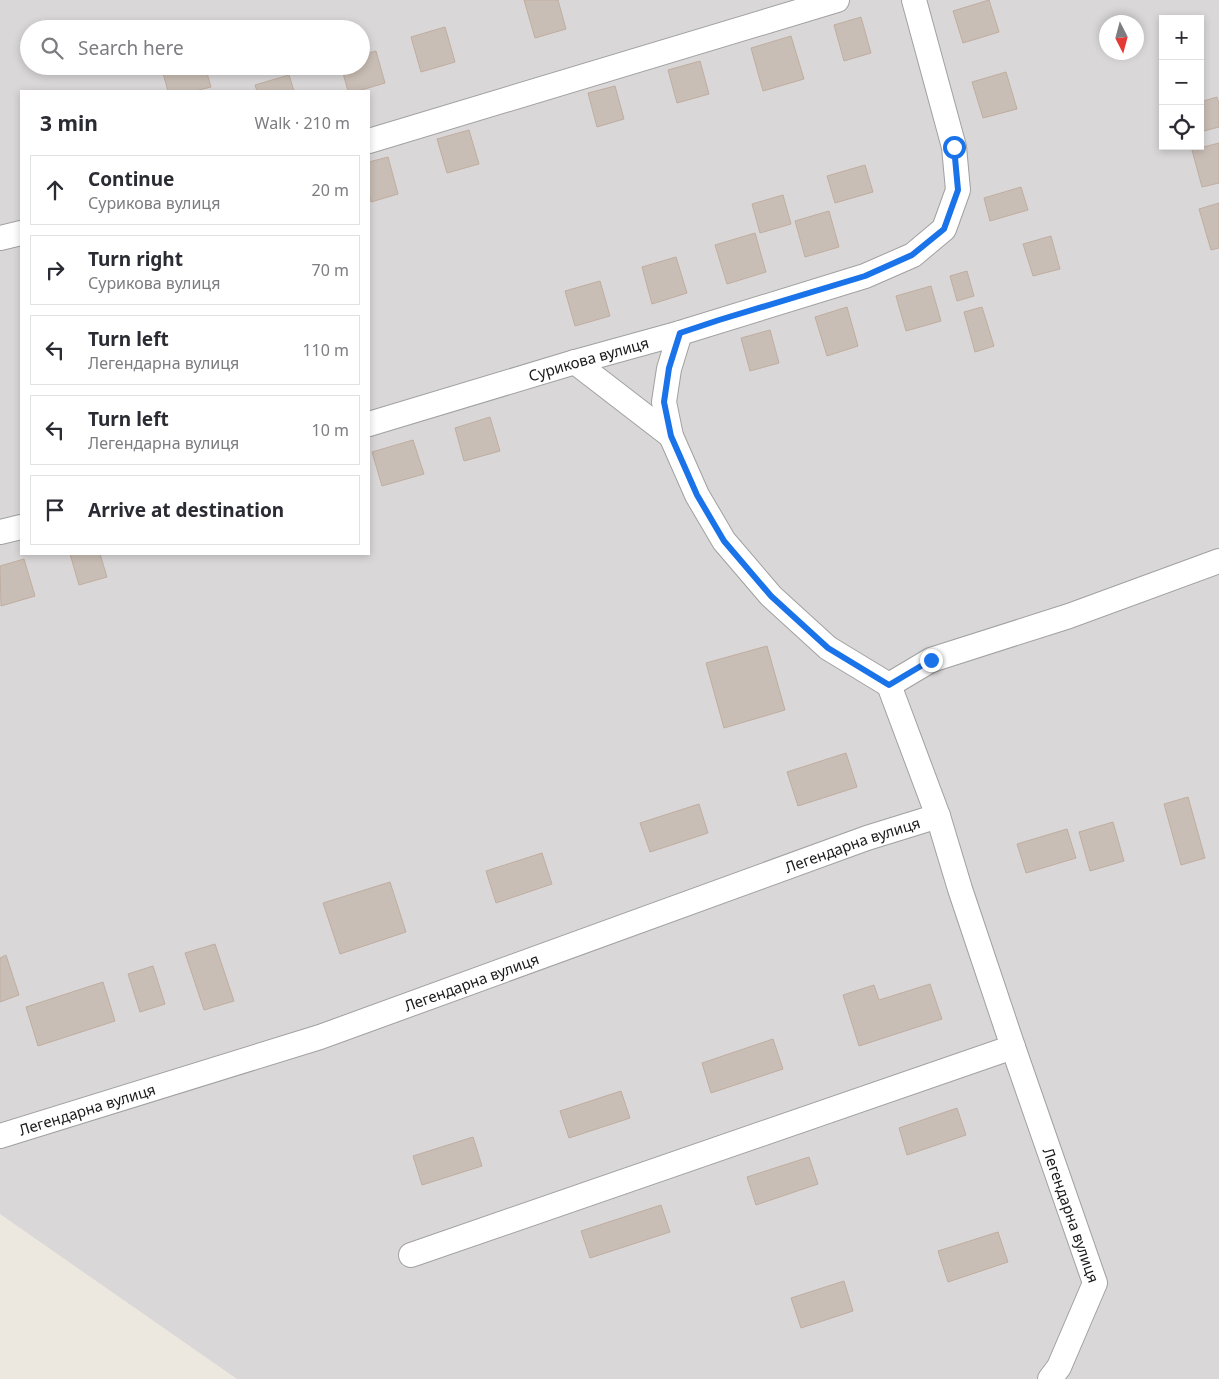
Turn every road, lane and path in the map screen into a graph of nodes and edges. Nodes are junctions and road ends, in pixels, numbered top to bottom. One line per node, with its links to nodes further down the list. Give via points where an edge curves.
1 (837, 0): 3 (street)
2 (914, 0): 6 (street, Сурикова вулиця, via 954,147 958,190 944,229 912,255 865,276)
3 (370, 141)
4 (20, 232): 5 (street)
5 (0, 238)
6 (680, 333): 7 (street, Сурикова вулиця); 9 (street, via 669,368 664,402)
7 (575, 362): 8 (street, Сурикова вулиця); 9 (street)
8 (370, 424)
9 (671, 436): 13 (street, via 697,495 724,541 771,596 828,648)
10 (20, 527): 11 (street)
11 (0, 532)
12 (1219, 561): 13 (street, via 1068,616 931,660)
13 (889, 685): 14 (street, Легендарна вулиця)
14 (938, 816): 15 (street, Легендарна вулиця); 16 (street, Легендарна вулиця, via 867,838 320,1037)
15 (1013, 1047): 17 (street); 18 (street, Легендарна вулиця, via 1095,1283 1060,1367)
16 (0, 1136)
17 (411, 1255)
18 (1050, 1379)

